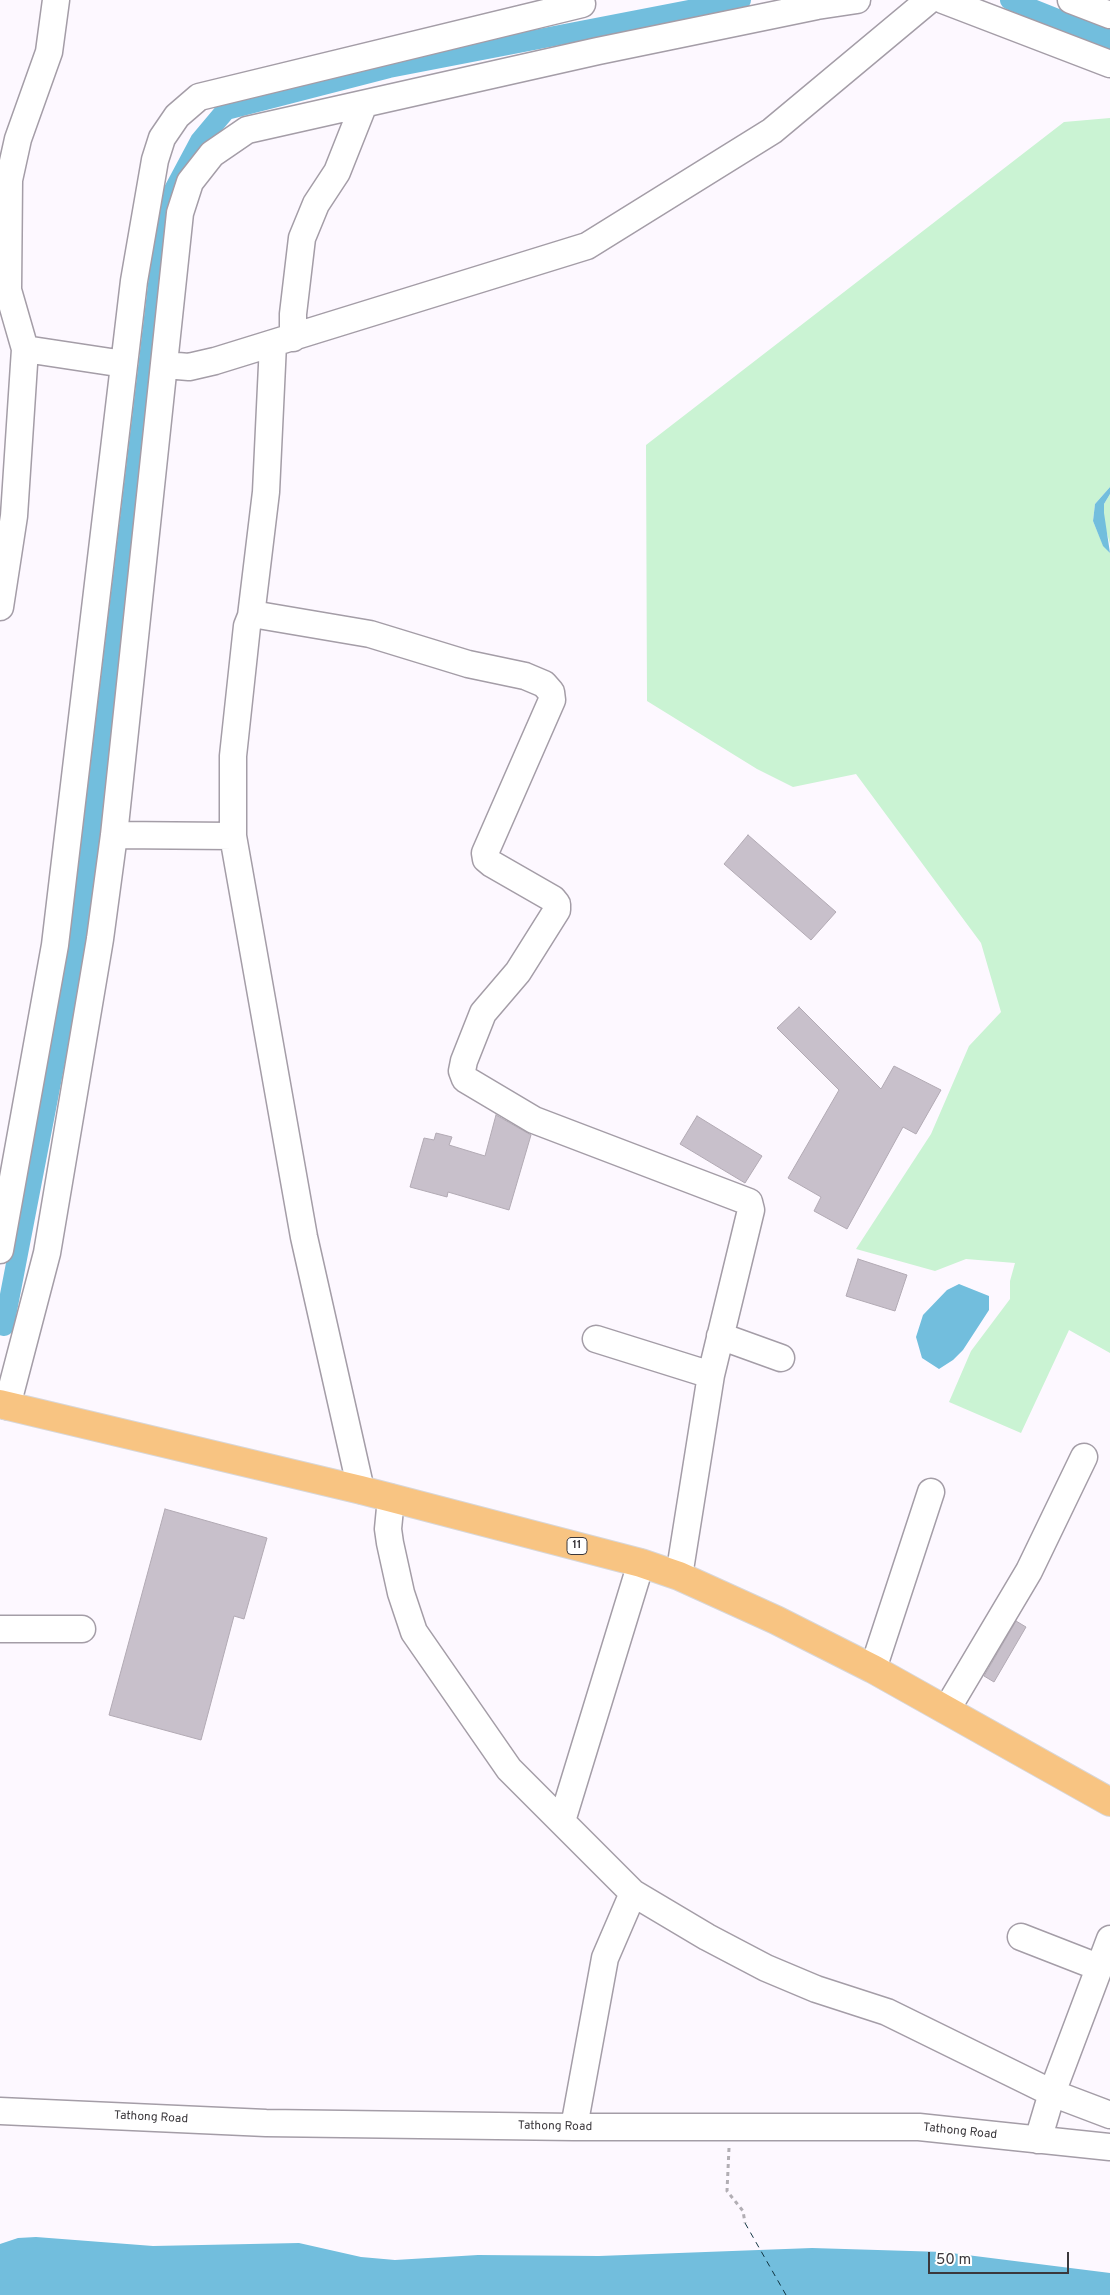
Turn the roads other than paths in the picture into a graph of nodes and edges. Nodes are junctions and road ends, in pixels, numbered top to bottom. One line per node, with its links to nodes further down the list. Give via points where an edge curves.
1 (56, 0): 10 (street, via 48,52 18,139 9,180)
2 (857, 0): 9 (street, via 598,51)
3 (929, 0): 11 (street, via 772,131 587,246)
4 (942, 0): 8 (street)
5 (1071, 0): 7 (street)
6 (586, 1): 13 (street, via 199,97 177,116 162,138 154,160)
7 (1110, 15)
8 (1110, 64)
9 (364, 104): 11 (street, via 337,172 316,204 302,238 293,314); 14 (street, via 246,130 212,154 190,182 180,213)
10 (4, 289): 12 (street)
11 (283, 341): 14 (street, via 189,367); 17 (street)
12 (25, 349): 13 (street); 15 (street)
13 (124, 364): 20 (street, via 54,945)
14 (165, 365): 18 (street)
15 (7, 514): 16 (street)
16 (0, 607)
17 (251, 616): 19 (street, via 247,626 233,756); 21 (street, via 370,634 468,664 525,676 544,684 552,692 552,700 485,853 492,864 553,899 557,910 518,972 483,1013 462,1072 465,1079 534,1120 749,1202 751,1210)
18 (114, 835): 19 (street); 25 (street, via 50,1235)
19 (233, 836): 27 (street, via 304,1237)
20 (0, 1250)
21 (720, 1336): 23 (street); 24 (street)
22 (596, 1339): 24 (street)
23 (781, 1358)
24 (711, 1375): 31 (street)
25 (4, 1405): 27 (highway, 11)
26 (1084, 1457): 35 (street, via 1029,1571)
27 (361, 1490): 29 (highway, 11)
28 (931, 1492): 34 (street)
29 (392, 1498): 30 (highway, 11); 37 (street, via 390,1542 400,1593 414,1632 509,1769)
30 (641, 1563): 31 (highway, 11); 37 (street)
31 (679, 1576): 34 (highway, 11)
32 (0, 1629): 33 (street)
33 (82, 1629)
34 (873, 1669): 35 (highway, 11)
35 (947, 1709): 36 (highway, 11)
36 (1110, 1802)
37 (562, 1821): 38 (street)
38 (633, 1892): 42 (street, via 766,1968 816,1989 887,2012); 45 (street, via 605,1958)
39 (1021, 1936): 41 (street)
40 (1110, 1939): 41 (street)
41 (1098, 1968): 42 (street)
42 (1052, 2093): 44 (street); 46 (street)
43 (0, 2111): 45 (street, Tathong Road, via 266,2124)
44 (1110, 2115)
45 (574, 2127): 46 (street, Tathong Road, via 919,2128)
46 (1038, 2140): 47 (street, Tathong Road)
47 (1110, 2147)

